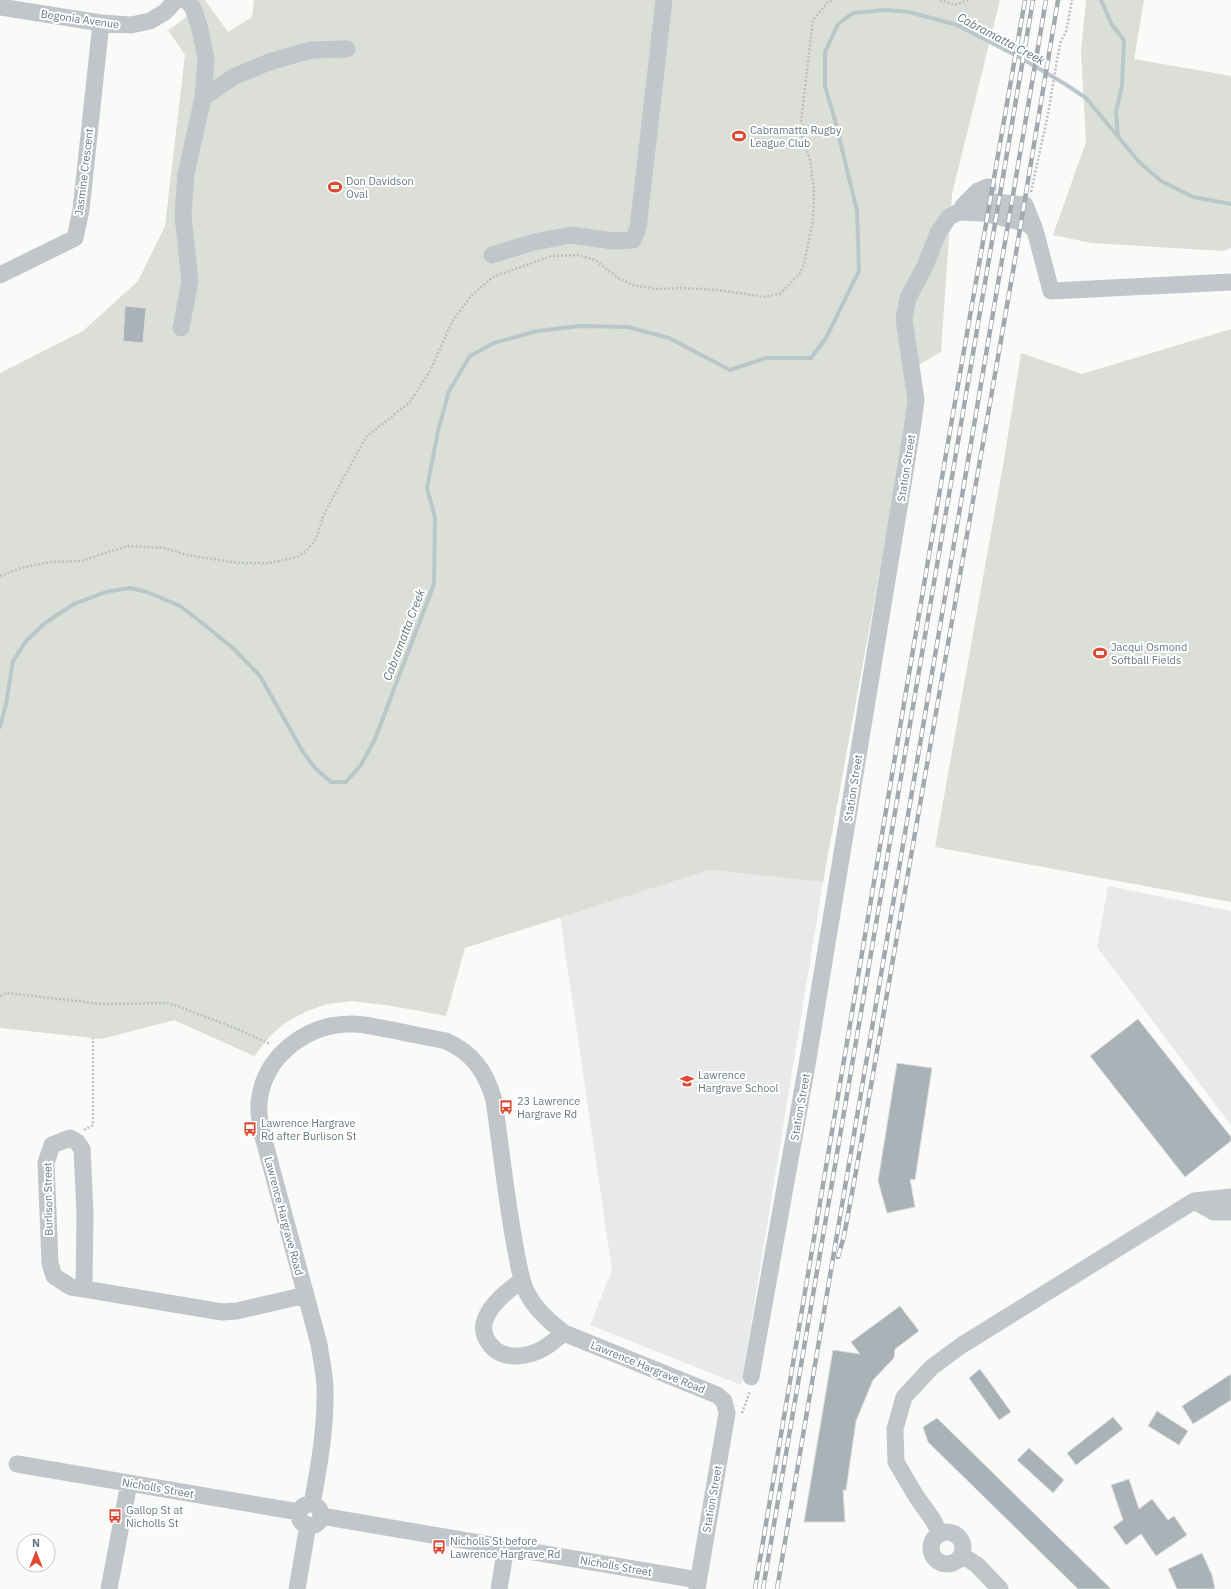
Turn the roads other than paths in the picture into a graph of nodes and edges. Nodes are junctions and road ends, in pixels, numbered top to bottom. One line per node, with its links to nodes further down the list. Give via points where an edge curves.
1 (176, 0): 5 (street, Begonia Avenue, via 165,12 150,21 131,25)
2 (186, 0): 7 (street, via 193,8 206,59)
3 (664, 0): 11 (street, via 638,228 633,240 613,241 571,236 534,242)
4 (0, 7): 5 (street, Begonia Avenue)
5 (101, 23): 12 (street, Jasmine Crescent, via 81,210 75,238)
6 (347, 49): 7 (street, via 311,50 269,62 234,77)
7 (204, 98): 14 (street, via 186,174 183,216 190,281)
8 (988, 186): 9 (street, via 978,191)
9 (958, 212): 10 (street, via 983,213 1013,220 1028,224); 10 (street, via 986,201 1025,204); 22 (street, Station Street, via 949,217 938,233 925,266 908,298 904,319 916,400 913,423 808,1065)
10 (1034, 230): 13 (street, via 1051,291)
11 (492, 255)
12 (0, 275)
13 (1231, 282)
14 (182, 328)
15 (1231, 1198): 16 (street)
16 (1194, 1200): 17 (street, via 1214,1212); 27 (street, via 962,1344 932,1367 904,1397 895,1429 896,1462)
17 (1231, 1212)
18 (522, 1280): 20 (street, Lawrence Hargrave Road, via 511,1225 494,1100 490,1085 481,1070 470,1056 446,1041 354,1024 315,1030 291,1044 280,1055 264,1081 261,1094 259,1112 262,1133); 21 (street, Lawrence Hargrave Road, via 535,1307); 21 (street, via 505,1294 485,1319 484,1334 493,1348 500,1354 519,1356 544,1348)
19 (84, 1289): 19 (street, Burlison Street, via 72,1287 54,1276 50,1263 46,1163 52,1145 70,1138 82,1149 85,1213); 20 (street, Burlison Street, via 222,1312)
20 (306, 1295): 26 (street, Lawrence Hargrave Road, via 319,1344 325,1389 323,1433)
21 (564, 1333): 23 (street, Lawrence Hargrave Road, via 717,1395 724,1401)
22 (751, 1377)
23 (726, 1408): 30 (street, Station Street)
24 (17, 1464): 25 (street, Nicholls Street)
25 (129, 1483): 26 (street, Nicholls Street); 31 (street)
26 (310, 1514): 28 (street, Nicholls Street); 32 (street, Lawrence Hargrave Road)
27 (940, 1534): 29 (street, via 950,1532 959,1536 963,1545); 29 (street, via 932,1542 934,1558 943,1564 949,1564 954,1563)
28 (506, 1547): 30 (street, Nicholls Street); 33 (street)
29 (962, 1555): 34 (street, via 977,1565)
30 (697, 1584)
31 (109, 1589)
32 (297, 1589)
33 (499, 1589)
34 (1000, 1589)

